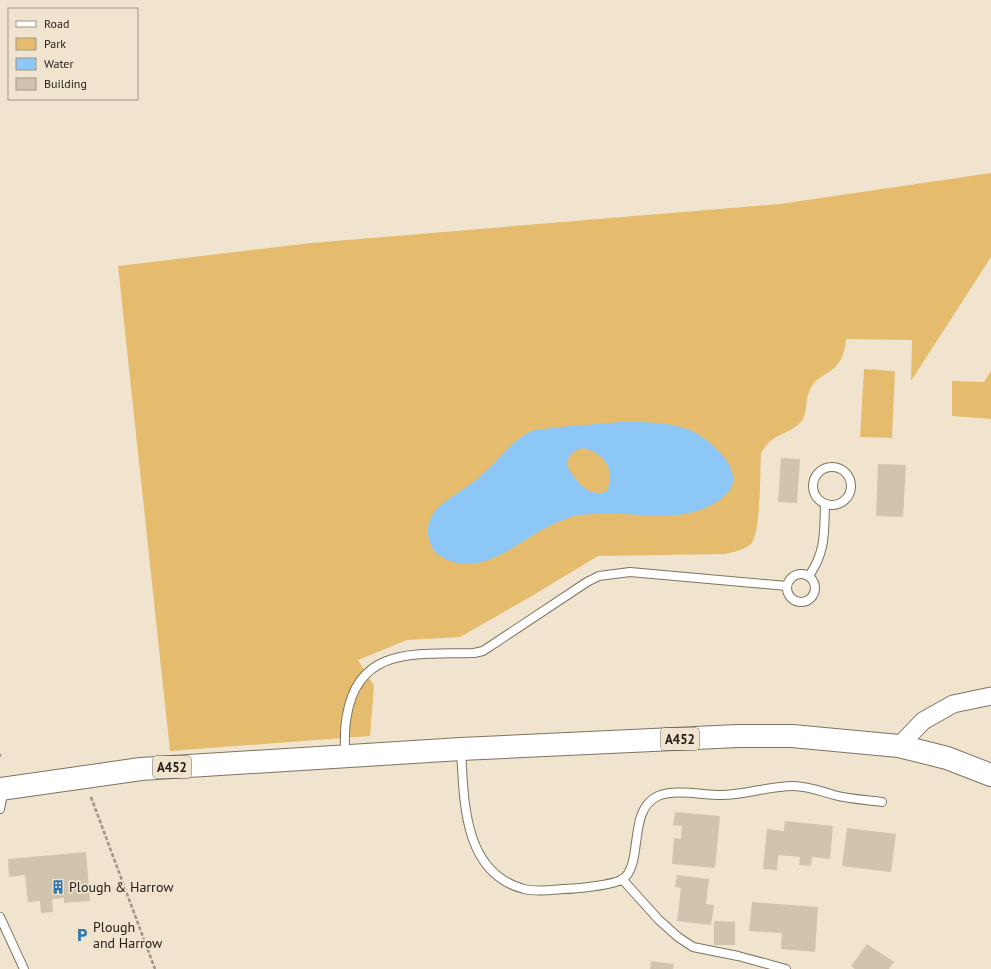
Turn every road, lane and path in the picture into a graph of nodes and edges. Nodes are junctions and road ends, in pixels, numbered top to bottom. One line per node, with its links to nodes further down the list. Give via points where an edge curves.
1 (825, 504): 1 (lane, via 814,491 815,479 828,468 840,469 845,472 851,484 849,496 839,504); 2 (lane, via 822,551)
2 (809, 576): 3 (lane, via 795,575); 3 (lane, via 816,588 809,600 800,602 792,599)
3 (787, 586): 8 (lane, via 630,572 599,576 483,651 388,659 370,668 350,699 346,717)
4 (991, 696): 5 (street, via 953,704 923,721)
5 (899, 746): 6 (highway, A452, via 792,736 738,736); 10 (highway, A452, via 947,758)
6 (461, 749): 8 (highway, A452); 15 (lane, via 464,800 476,850 483,863 501,878 524,889 541,891 592,886)
7 (0, 754): 9 (path)
8 (345, 755): 11 (highway, A452, via 141,769)
9 (0, 758)
10 (991, 775)
11 (83, 776): 12 (highway, A452); 18 (path)
12 (2, 788): 14 (lane)
13 (882, 802): 15 (lane, via 794,786 726,795 672,793 658,796 646,805 641,817 631,868)
14 (0, 809)
15 (622, 879): 19 (lane, via 659,920 693,947)
16 (0, 917): 17 (lane)
17 (24, 969)
18 (155, 969)
19 (786, 969)

